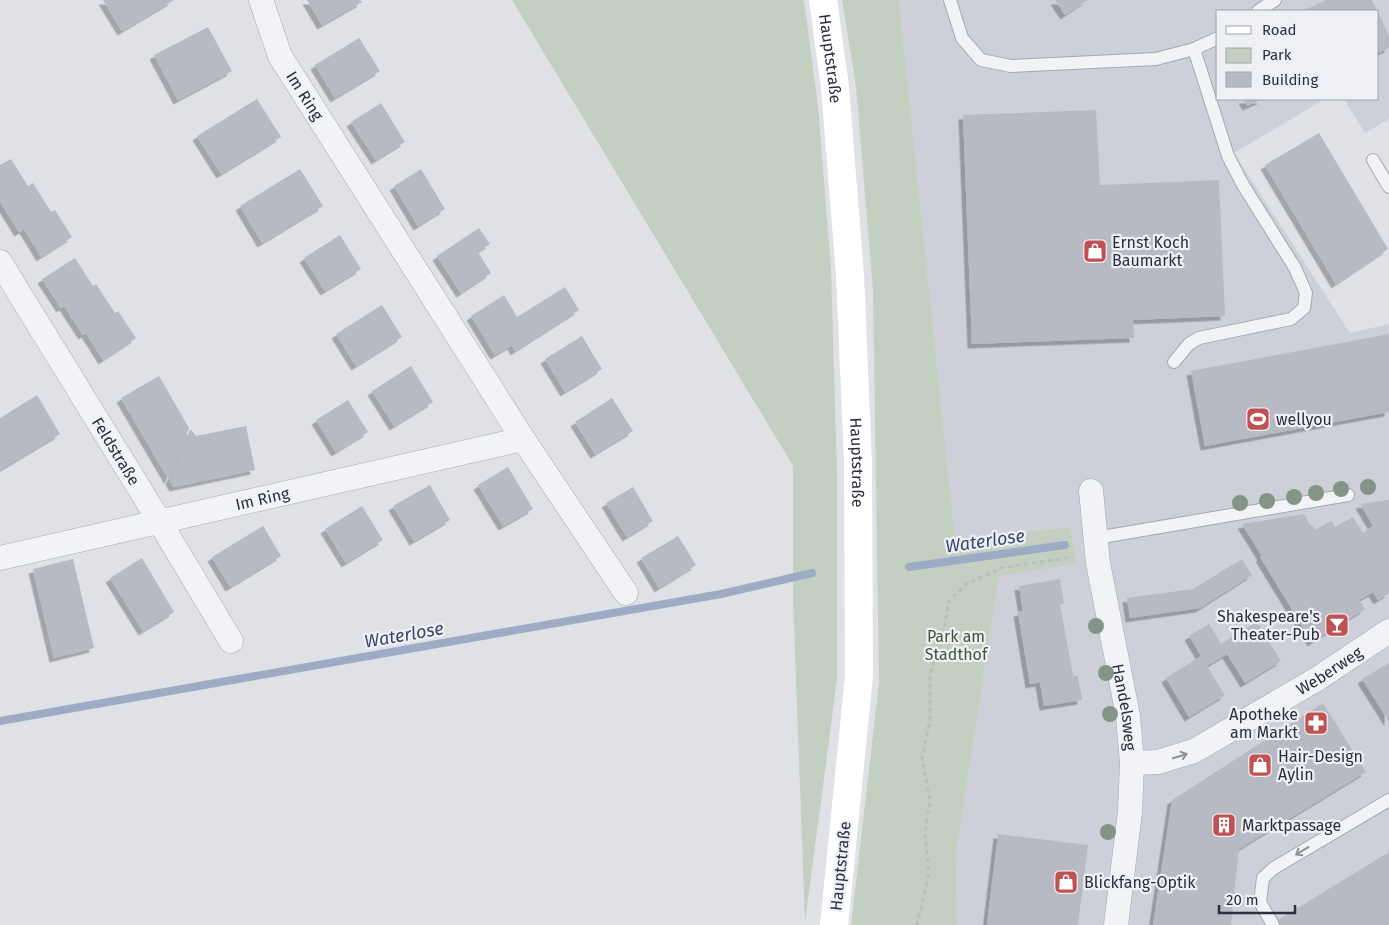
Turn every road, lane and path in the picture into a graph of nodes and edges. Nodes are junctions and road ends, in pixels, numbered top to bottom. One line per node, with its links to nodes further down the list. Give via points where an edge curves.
1 (261, 0): 12 (street, Im Ring, via 280,56)
2 (823, 0): 23 (main road, Hauptstraße, via 835,87 850,275 858,463 859,676)
3 (950, 0): 7 (lane, via 962,38 981,60 1011,66 1156,59)
4 (1274, 0): 5 (lane)
5 (1259, 10)
6 (1216, 39): 7 (lane)
7 (1194, 50): 11 (lane, via 1228,156 1296,268 1306,293 1304,308 1291,319 1199,338 1189,344)
8 (1373, 160): 9 (lane)
9 (1389, 187)
10 (0, 262): 15 (street, Feldstraße)
11 (1174, 362)
12 (523, 439): 15 (street, Im Ring); 18 (street, Im Ring)
13 (1091, 491): 16 (street, Handelsweg)
14 (1348, 496): 16 (lane)
15 (160, 522): 17 (street, Im Ring); 20 (street, Feldstraße)
16 (1097, 546): 21 (street, Handelsweg, via 1128,716); 24 (path, via 1002,568 966,584 949,601 943,634 930,674 930,720 922,758 930,801 925,834 929,874)
17 (0, 558)
18 (626, 593)
19 (1389, 631): 21 (street, Weberweg, one-way to 19, via 1158,762 1194,751 1317,679)
20 (231, 641)
21 (1132, 763): 25 (street, Handelsweg, via 1130,812)
22 (1389, 800): 26 (lane, one-way to 26, via 1274,868 1263,878 1260,902)
23 (834, 925)
24 (917, 925)
25 (1116, 925)
26 (1273, 925)

